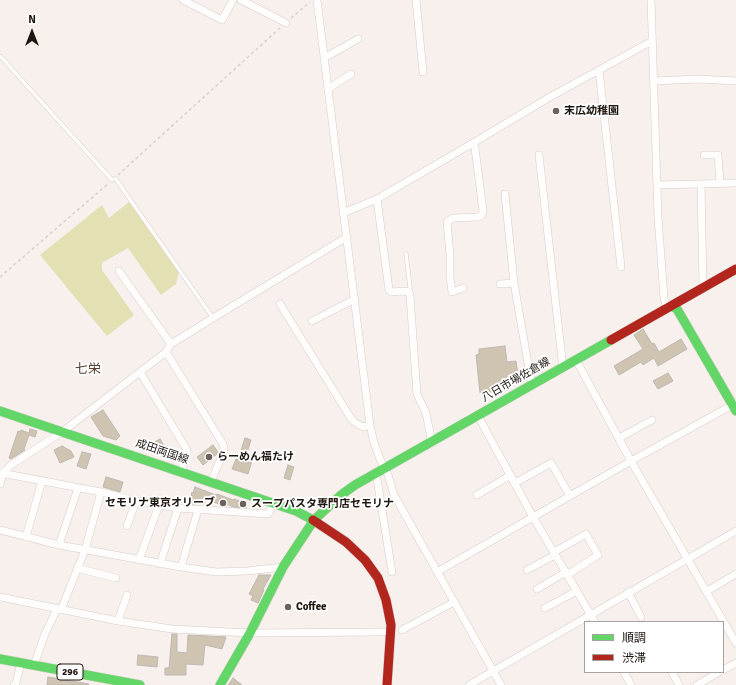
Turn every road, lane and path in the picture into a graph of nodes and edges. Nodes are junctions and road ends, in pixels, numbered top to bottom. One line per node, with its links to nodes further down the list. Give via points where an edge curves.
1 (183, 0): 2 (street, via 222,20)
2 (233, 0)
3 (241, 0): 8 (street)
4 (312, 0): 8 (path)
5 (316, 0): 12 (street)
6 (416, 0): 14 (street)
7 (652, 0): 10 (street)
8 (286, 23): 22 (path)
9 (358, 39): 12 (street)
10 (652, 41): 13 (street); 16 (street)
11 (0, 56): 22 (lane)
12 (324, 58): 18 (street)
13 (599, 70): 19 (street); 32 (street)
14 (423, 72)
15 (351, 74): 18 (street)
16 (654, 81): 17 (street); 26 (street)
17 (736, 81)
18 (328, 89): 29 (street)
19 (473, 144): 28 (street); 38 (street, via 482,215 453,218 447,222 452,292)
20 (539, 154): 49 (street)
21 (704, 156): 23 (street, via 718,156)
22 (114, 179): 35 (path); 44 (lane)
23 (720, 183): 24 (street); 25 (street)
24 (736, 183)
25 (701, 184): 26 (street); 39 (street)
26 (657, 185): 43 (street, via 664,298)
27 (505, 194): 36 (street)
28 (377, 198): 29 (street); 40 (street, via 389,290)
29 (343, 213): 30 (street)
30 (347, 238): 41 (street); 44 (street)
31 (406, 254): 40 (lane)
32 (621, 267)
33 (736, 269): 39 (main road, 八日市場佐倉線)
34 (119, 271): 46 (street)
35 (0, 277)
36 (514, 282): 37 (street); 51 (street)
37 (500, 284)
38 (463, 288)
39 (703, 288): 43 (main road, 八日市場佐倉線)
40 (409, 292): 59 (street, via 417,394 426,413)
41 (355, 299): 45 (street); 56 (street)
42 (280, 304): 56 (street, via 352,420 359,426)
43 (671, 306): 48 (main road, 八日市場佐倉線); 52 (main road, via 677,309)
44 (213, 318): 46 (street)
45 (312, 321)
46 (171, 344): 47 (street)
47 (166, 352): 50 (street); 67 (street, via 224,448)
48 (576, 360): 49 (main road, 八日市場佐倉線); 58 (street)
49 (563, 368): 51 (main road, 八日市場佐倉線)
50 (140, 372): 57 (street); 62 (street, via 187,450)
51 (533, 385): 54 (main road, 八日市場佐倉線)
52 (735, 406): 60 (street)
53 (0, 411): 57 (main road, 成田両国線)
54 (478, 416): 59 (main road, 八日市場佐倉線); 64 (street)
55 (652, 420): 58 (street)
56 (370, 426): 61 (street)
57 (62, 432): 62 (main road, 成田両国線); 63 (street)
58 (619, 438): 60 (street)
59 (432, 443): 61 (main road, 八日市場佐倉線)
60 (631, 461): 73 (street); 88 (street)
61 (385, 469): 80 (main road, 八日市場佐倉線, via 341,495); 96 (street, via 394,495)
62 (181, 472): 67 (main road, 成田両国線)
63 (2, 473): 66 (street); 69 (street)
64 (511, 475): 68 (street); 72 (street)
65 (377, 479): 95 (street)
66 (42, 481): 70 (street); 84 (street)
67 (211, 482): 75 (main road, 成田両国線)
68 (515, 483): 73 (street, via 551,463); 79 (street)
69 (0, 484)
70 (78, 488): 71 (street); 85 (street)
71 (101, 492): 74 (street); 86 (street)
72 (477, 495)
73 (570, 496): 79 (street)
74 (136, 501): 76 (street); 81 (street)
75 (274, 503): 78 (street, via 268,514); 80 (main road, 成田両国線)
76 (159, 505): 77 (street); 89 (street)
77 (178, 508): 78 (street); 90 (street)
78 (198, 510): 91 (street)
79 (533, 517): 87 (street); 96 (street)
80 (314, 520): 93 (main road); 131 (main road, 成田両国線, via 346,542 365,560 378,578 391,625)
81 (127, 526)
82 (0, 530): 84 (street)
83 (736, 530): 88 (street)
84 (26, 537): 85 (street)
85 (59, 545): 86 (street)
86 (84, 550): 89 (street); 92 (street)
87 (555, 554): 94 (street); 97 (street); 97 (street, via 586,534 598,555)
88 (688, 558): 102 (street); 103 (street)
89 (139, 560): 90 (street)
90 (160, 564): 91 (street)
91 (181, 567): 93 (street, via 216,572)
92 (78, 568): 99 (street); 108 (street)
93 (283, 568): 117 (main road)
94 (526, 570)
95 (392, 572)
96 (438, 572): 106 (street)
97 (567, 574): 100 (street); 101 (street)
98 (736, 574): 102 (street)
99 (116, 578)
100 (537, 589)
101 (577, 591): 107 (street); 109 (street)
102 (707, 591): 113 (street)
103 (628, 592): 109 (street); 110 (street)
104 (127, 595): 111 (street)
105 (0, 596): 108 (street)
106 (454, 602): 115 (street); 124 (street)
107 (545, 608)
108 (59, 610): 111 (street); 122 (street, via 45,634)
109 (590, 614): 112 (street); 124 (street)
110 (641, 617)
111 (118, 621): 117 (street, via 172,629)
112 (594, 621)
113 (723, 621)
114 (724, 623): 118 (street)
115 (402, 630)
116 (383, 632): 117 (street)
117 (250, 633): 130 (main road)
118 (736, 643)
119 (0, 659): 120 (main road, 296)
120 (21, 663): 122 (main road, 296); 128 (street)
121 (736, 663): 123 (street)
122 (34, 665): 129 (main road, 296)
123 (724, 669)
124 (493, 670): 132 (street); 133 (street)
125 (625, 673): 134 (street)
126 (673, 673): 135 (street)
127 (717, 673): 136 (street)
128 (14, 685)
129 (140, 685)
130 (220, 685)
131 (387, 685)
132 (469, 685)
133 (501, 685)
134 (631, 685)
135 (679, 685)
136 (697, 685)

